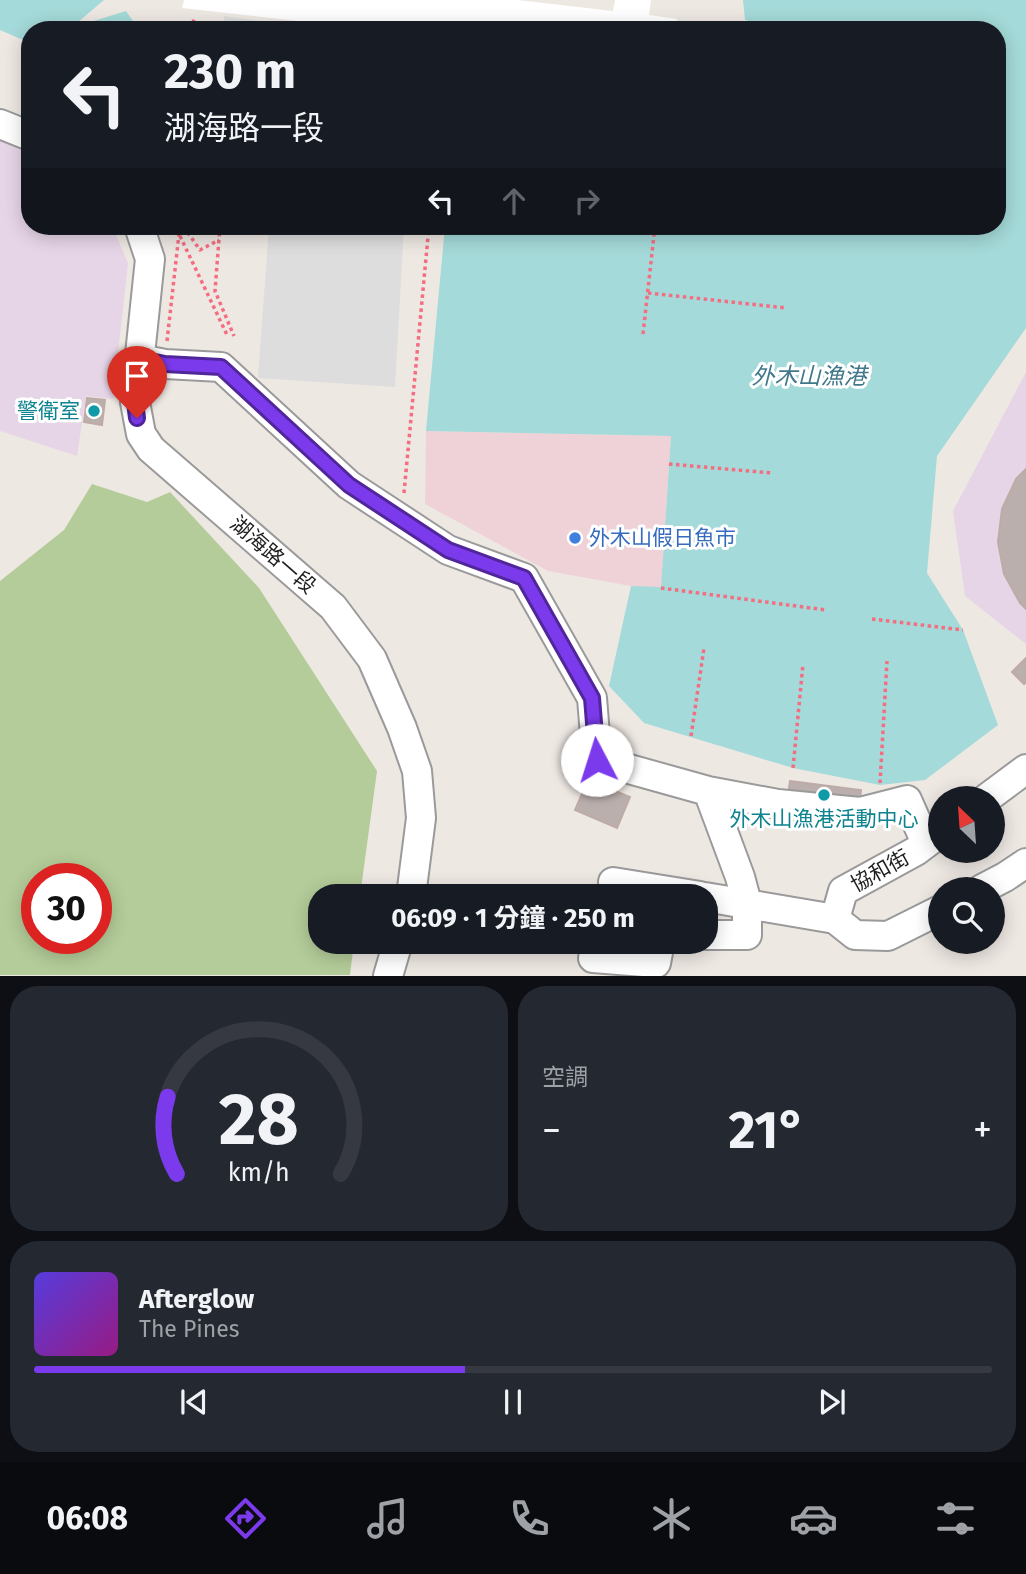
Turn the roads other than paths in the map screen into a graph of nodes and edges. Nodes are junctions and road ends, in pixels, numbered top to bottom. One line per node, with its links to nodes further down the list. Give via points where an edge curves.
1 (0, 124): 2 (street)
2 (21, 132)
3 (142, 235): 5 (street, 湖海路一段)
4 (163, 235): 5 (street)
5 (150, 259): 6 (street, 湖海路一段)
6 (152, 362): 9 (street, via 221,367 349,485 448,550 524,578 592,698 597,760); 15 (street, 湖海路一段, via 136,410 141,434 151,449 333,607 373,659 417,771 421,818)
7 (1026, 769): 8 (street)
8 (1003, 786)
9 (708, 791): 10 (street, via 860,812 907,800); 18 (street)
10 (928, 831)
11 (928, 841): 20 (street, 協和街, via 843,891)
12 (1026, 863): 13 (street)
13 (1005, 877)
14 (613, 882): 16 (street)
15 (413, 884)
16 (625, 884)
17 (718, 899): 18 (street)
18 (747, 903): 20 (street); 21 (street, via 747,935)
19 (928, 916): 20 (street, via 888,936 855,935)
20 (835, 919)
21 (718, 935)
22 (394, 954): 25 (street)
23 (658, 954): 24 (street, via 656,963)
24 (593, 958)
25 (388, 975)

